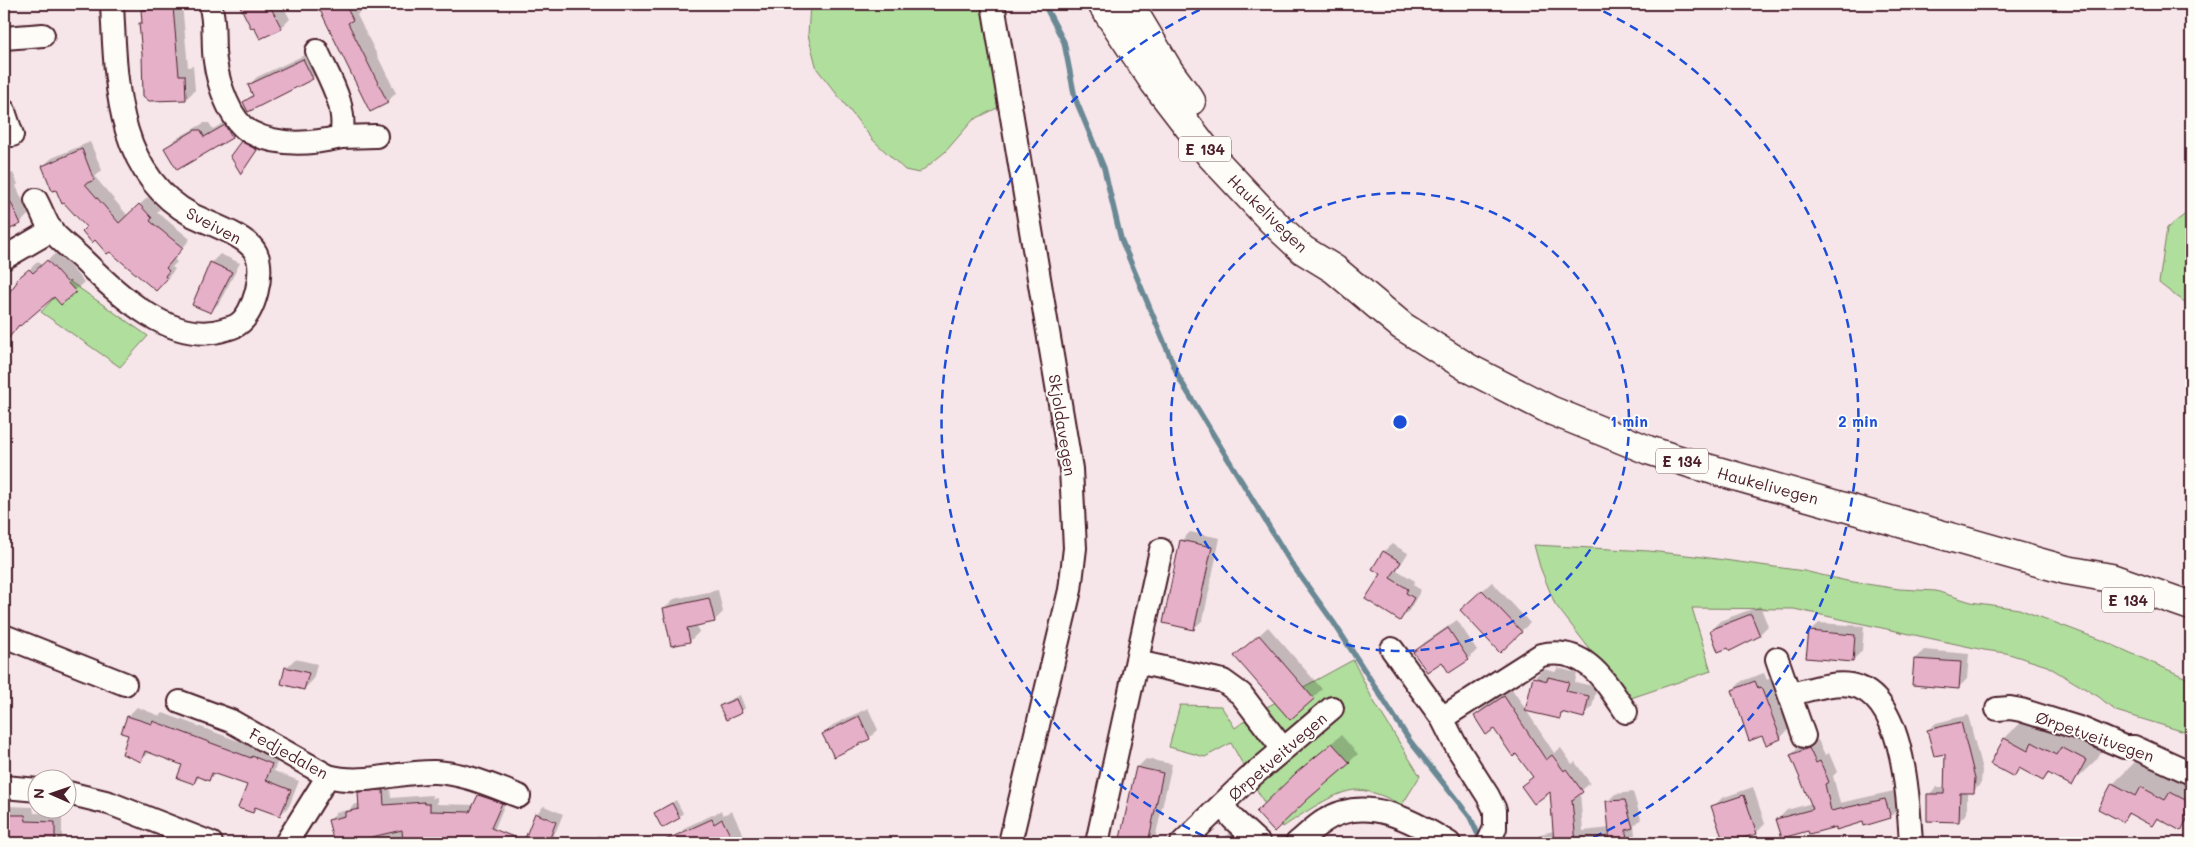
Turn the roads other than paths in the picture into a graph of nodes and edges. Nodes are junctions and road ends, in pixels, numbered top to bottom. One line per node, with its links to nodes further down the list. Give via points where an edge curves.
1 (112, 4): 14 (street, Sveiven, via 116,85 125,128 142,167 160,192 190,214 244,240 256,252 258,282 252,305 238,325 202,334 184,330 130,303)
2 (210, 4): 12 (street, via 215,61 223,94 236,119 250,132 292,144)
3 (993, 4): 43 (street, Skjoldavegen, via 1071,469 1075,548 1070,590)
4 (1102, 4): 16 (highway, Haukelivegen / E 134, via 1154,82 1211,156 1303,250)
5 (1129, 4): 16 (highway, Haukelivegen / E 134, via 1169,71 1224,146 1276,206 1311,239)
6 (44, 35): 7 (street)
7 (4, 38)
8 (316, 51): 12 (street, via 340,105 344,124)
9 (4, 111): 10 (street)
10 (12, 135)
11 (376, 136): 12 (street)
12 (341, 137)
13 (36, 200): 14 (street, Sveiven)
14 (52, 230): 15 (street)
15 (4, 258)
16 (1334, 269): 18 (highway, Haukelivegen / E 134, via 1402,326 1470,369 1518,395 1600,431 1689,463)
17 (1161, 550): 24 (street)
18 (2066, 570): 19 (highway, Haukelivegen / E 134, via 2111,578); 20 (highway, Haukelivegen / E 134, via 2104,590)
19 (2191, 606)
20 (2191, 626)
21 (4, 636): 25 (street)
22 (1392, 649): 31 (street)
23 (1777, 659): 26 (street)
24 (1137, 662): 33 (street, via 1214,678 1228,684 1242,694); 44 (street)
25 (124, 684)
26 (1791, 694): 32 (street); 50 (street, via 1836,684 1866,690 1878,700 1888,714 1901,757)
27 (180, 702): 35 (street, Fedjedalen, via 231,721)
28 (1332, 708): 33 (street, Ørpetveitvegen)
29 (1997, 709): 34 (street, Ørpetveitvegen, via 2016,709 2082,729 2124,747 2134,747)
30 (1626, 712): 31 (street, via 1595,671 1576,657 1550,653)
31 (1442, 718): 49 (street, via 1495,810 1494,828)
32 (1804, 736)
33 (1283, 750): 40 (street, Ørpetveitvegen)
34 (2191, 773)
35 (328, 776): 39 (street, Fedjedalen, via 364,780 432,772 455,774); 42 (street)
36 (4, 787): 37 (street)
37 (28, 789)
38 (78, 795): 41 (street, via 109,803)
39 (519, 796)
40 (1222, 805): 45 (street, Ørpetveitvegen); 46 (street, Ørpetveitvegen)
41 (211, 843)
42 (286, 843)
43 (1010, 843)
44 (1097, 843)
45 (1182, 843)
46 (1259, 843)
47 (1297, 843): 48 (street, via 1324,820 1353,810 1367,809 1398,816)
48 (1448, 843)
49 (1488, 843)
50 (1910, 843)

